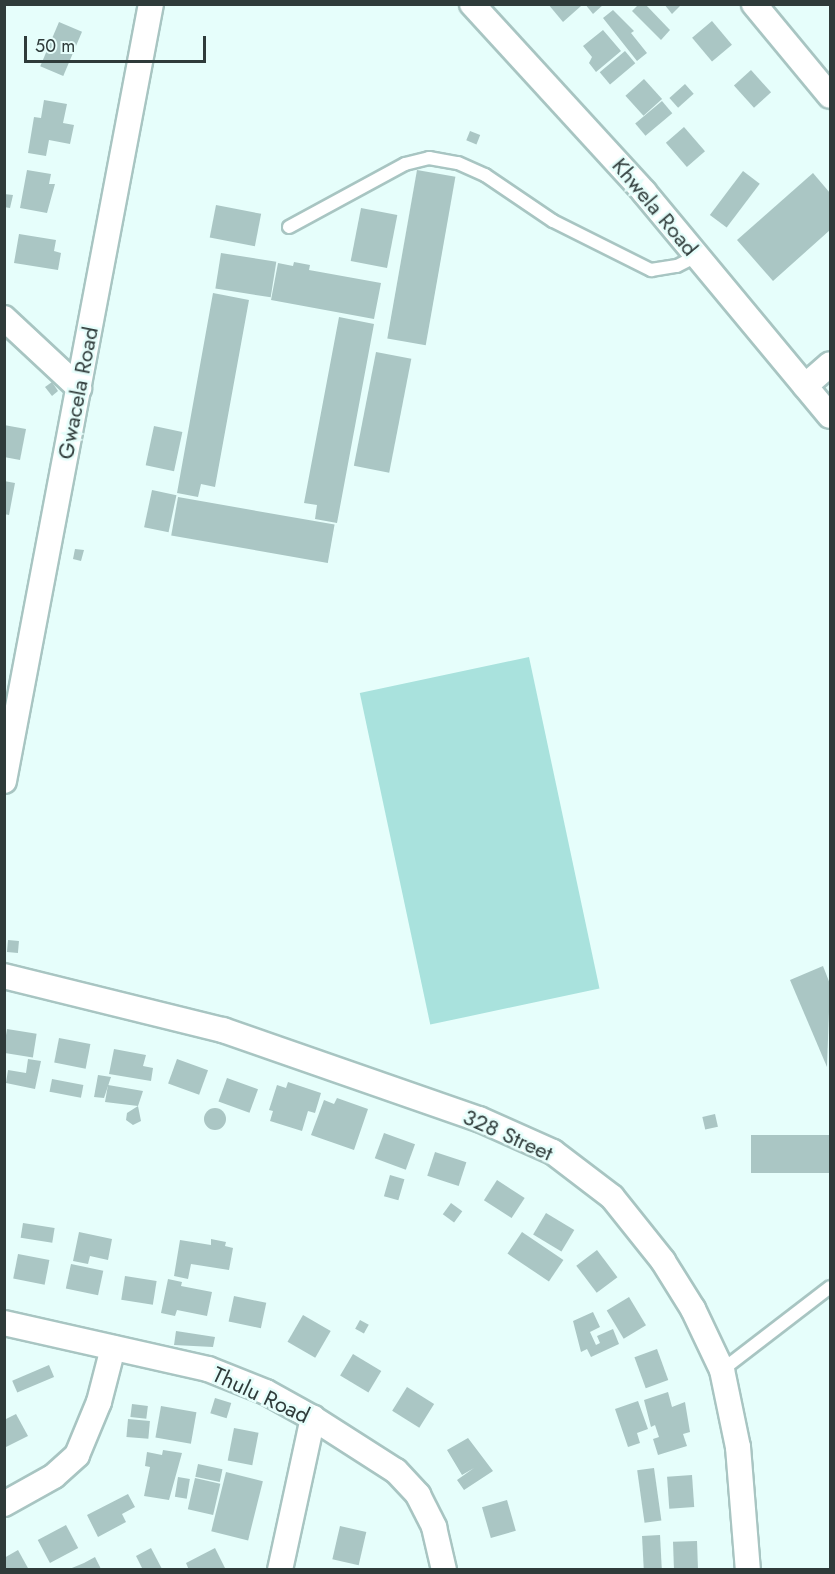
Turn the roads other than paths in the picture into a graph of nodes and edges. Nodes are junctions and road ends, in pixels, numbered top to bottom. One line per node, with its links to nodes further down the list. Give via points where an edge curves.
1 (151, 4): 10 (street, Gwacela Road)
2 (472, 4): 6 (street, Khwela Road, via 644,192)
3 (754, 4): 4 (street)
4 (831, 96)
5 (289, 227): 6 (lane, via 405,164 429,158 458,163 486,175 554,221 651,270 666,270)
6 (697, 256): 9 (street, Khwela Road)
7 (4, 318): 10 (street)
8 (831, 364): 9 (street)
9 (805, 386): 11 (street, Khwela Road)
10 (79, 388): 12 (street, Gwacela Road)
11 (831, 416)
12 (4, 781)
13 (4, 976): 17 (street, 328 Street, via 223,1030 479,1119 553,1152 612,1197 663,1260 693,1309)
14 (831, 1287): 17 (lane)
15 (4, 1323): 16 (street, Thulu Road)
16 (113, 1348): 18 (street, Thulu Road, via 208,1370 266,1392); 19 (street, via 99,1402 77,1455 54,1476)
17 (722, 1370): 22 (street, 328 Street, via 738,1447)
18 (313, 1418): 20 (street); 21 (street, Thulu Road, via 396,1471 418,1495 434,1527)
19 (4, 1504)
20 (280, 1569)
21 (444, 1569)
22 (748, 1569)

